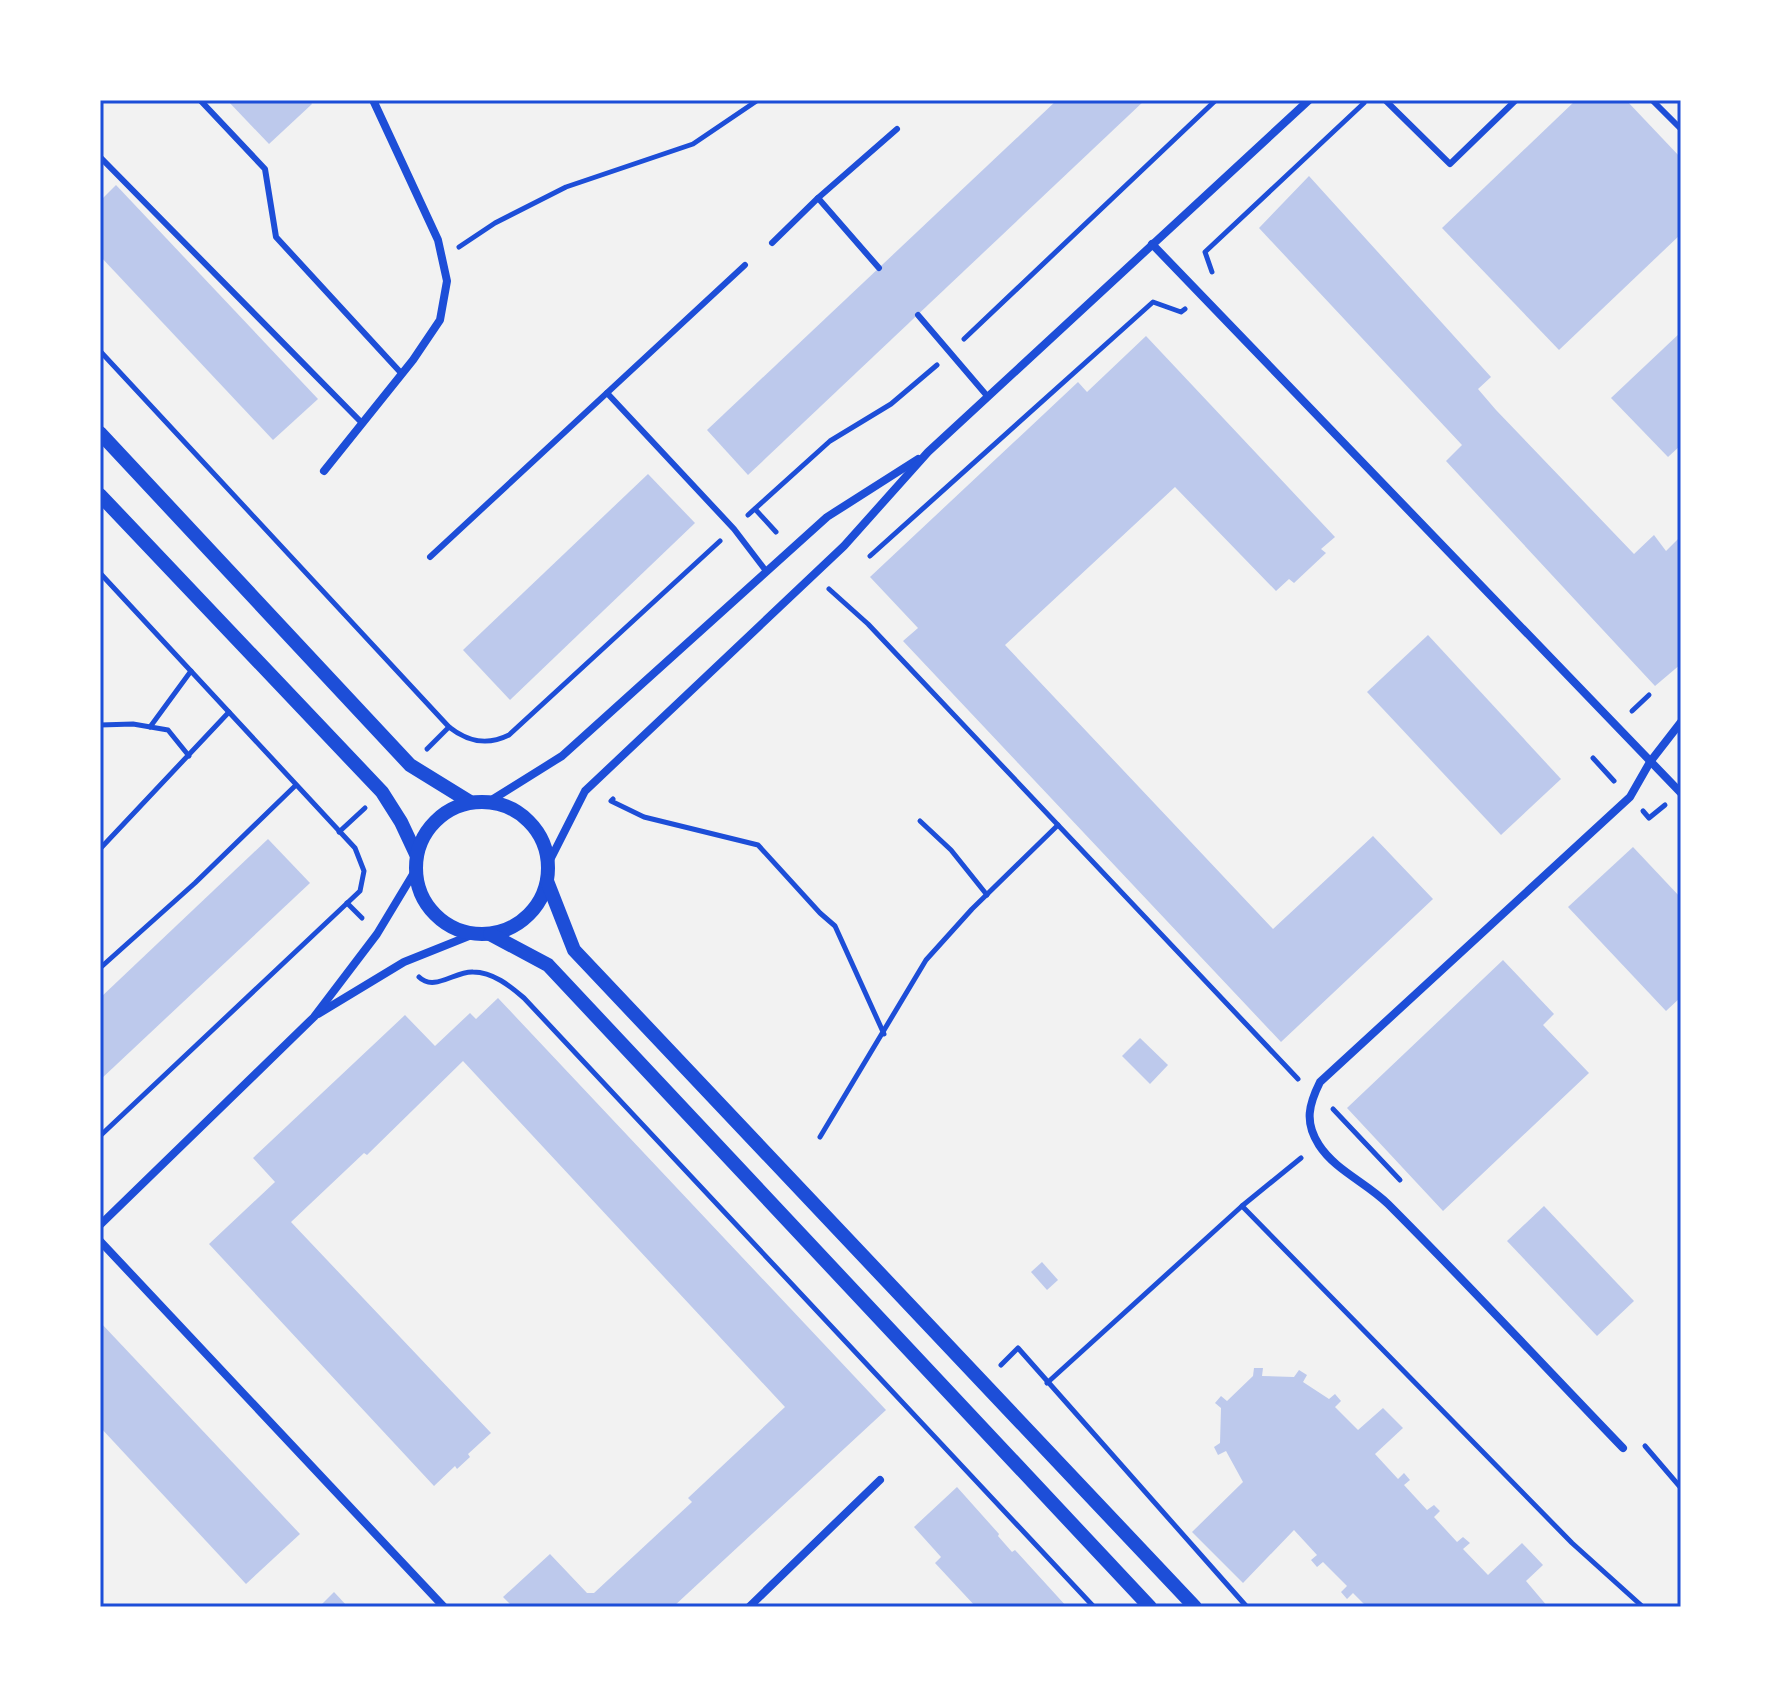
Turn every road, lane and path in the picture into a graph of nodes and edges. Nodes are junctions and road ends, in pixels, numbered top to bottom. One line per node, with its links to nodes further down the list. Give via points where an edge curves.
1 (200, 100): 23 (lane, via 265,169 276,237)
2 (373, 100): 16 (street)
3 (758, 100): 16 (path, via 693,144 566,187 495,223)
4 (1216, 100): 22 (path)
5 (1309, 100): 15 (street)
6 (1367, 100): 19 (path, via 1205,252 1216,284)
7 (1385, 100): 8 (lane, via 1450,164)
8 (1516, 100)
9 (1652, 100): 11 (lane)
10 (897, 129): 13 (lane)
11 (1681, 129)
12 (100, 157): 26 (lane)
13 (818, 198): 14 (lane); 18 (lane)
14 (772, 243)
15 (1152, 244): 19 (street); 25 (street)
16 (442, 258): 23 (street, via 447,281 440,320)
17 (745, 265): 24 (lane)
18 (879, 268)
19 (1202, 298): 35 (path, via 1181,312 1153,302); 45 (street)
20 (918, 315): 22 (lane)
21 (100, 351): 32 (path, via 449,727 468,739 487,743 509,735)
22 (949, 353): 25 (lane); 31 (path, via 891,404 830,441)
23 (402, 374): 26 (street)
24 (607, 393): 32 (lane); 34 (lane)
25 (988, 397): 28 (street)
26 (362, 423): 29 (street)
27 (100, 433): 50 (street, via 410,765)
28 (928, 452): 33 (street, via 827,517); 55 (street, via 844,546 585,791)
29 (324, 471)
30 (100, 495): 54 (street, via 382,792)
31 (755, 509): 32 (path); 33 (path)
32 (734, 529): 36 (lane)
33 (791, 548): 36 (street)
34 (430, 557)
35 (865, 560)
36 (766, 571): 49 (street, via 562,756)
37 (100, 573): 39 (path)
38 (842, 581): 52 (path, via 830,591 868,624)
39 (191, 671): 40 (path); 43 (path)
40 (229, 712): 44 (path); 46 (path)
41 (1681, 722): 45 (street)
42 (100, 725): 43 (path)
43 (150, 727): 44 (path, via 168,730)
44 (189, 756): 53 (path)
45 (1650, 762): 48 (street); 65 (street, via 1630,797 1320,1082)
46 (296, 785): 61 (path); 67 (path, via 355,848 364,871 360,891)
47 (622, 791): 64 (path, via 611,801 644,817 758,845 835,926)
48 (1681, 793)
49 (490, 801): 50 (street); 55 (street, via 524,815 535,827)
50 (470, 802): 54 (street, via 436,819)
51 (920, 821): 58 (path)
52 (1058, 825): 58 (path); 65 (path)
53 (100, 849)
54 (416, 854): 56 (street)
55 (548, 864): 57 (street)
56 (415, 871): 59 (street, via 419,890 438,917); 63 (street, via 377,934)
57 (547, 881): 60 (street, via 528,916); 84 (street, via 574,950)
58 (987, 895): 64 (path, via 926,960)
59 (474, 934): 60 (street); 63 (street, via 404,962)
60 (490, 934): 83 (street, via 548,965)
61 (100, 968)
62 (424, 982): 82 (path, via 483,973 524,998)
63 (314, 1017): 72 (street)
64 (884, 1034): 68 (path)
65 (1311, 1100): 66 (path, via 1337,1112); 69 (street, via 1308,1122)
66 (1344, 1122): 69 (path); 70 (path)
67 (100, 1136)
68 (820, 1137)
69 (1318, 1144): 71 (path); 77 (street, via 1385,1201)
70 (1402, 1183)
71 (1242, 1206): 75 (path); 86 (path, via 1572,1543)
72 (100, 1225)
73 (100, 1241): 80 (street)
74 (1018, 1348): 75 (path)
75 (1047, 1383): 85 (path)
76 (1641, 1441): 79 (path)
77 (1623, 1448)
78 (880, 1480): 81 (street)
79 (1681, 1488)
80 (444, 1607)
81 (749, 1607)
82 (1094, 1607)
83 (1150, 1607)
84 (1195, 1607)
85 (1247, 1607)
86 (1643, 1607)

